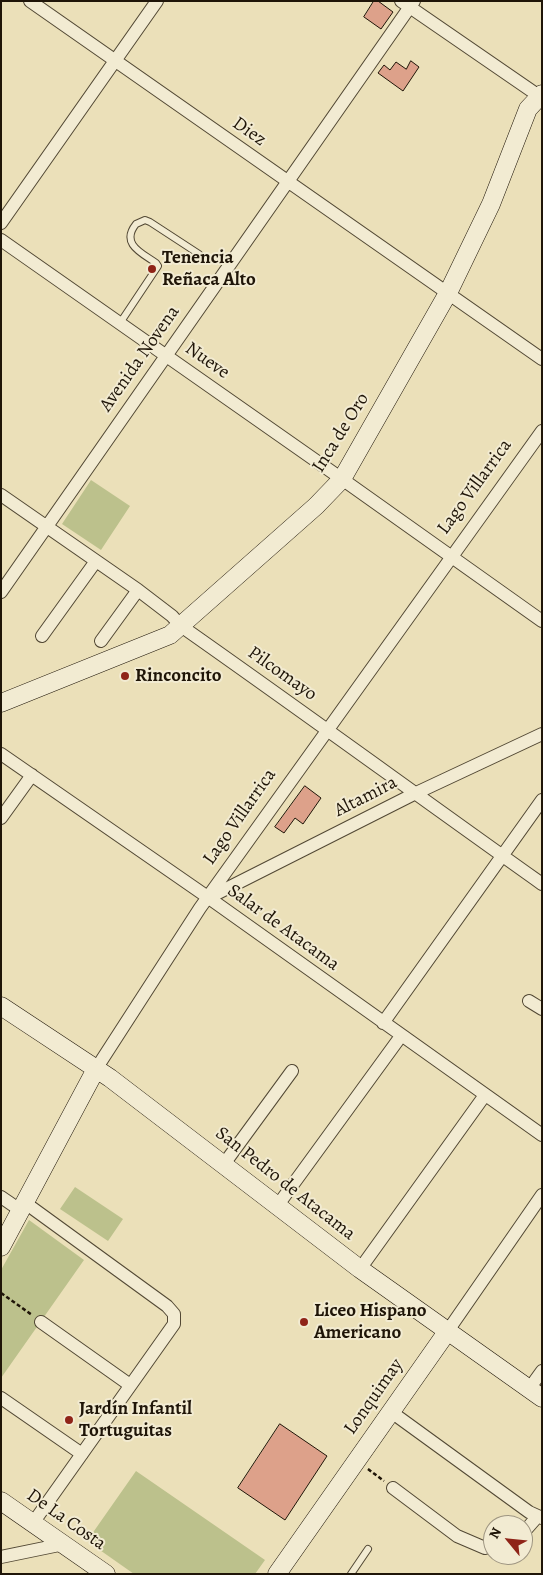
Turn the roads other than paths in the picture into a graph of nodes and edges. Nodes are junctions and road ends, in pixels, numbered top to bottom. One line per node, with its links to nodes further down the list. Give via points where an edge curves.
1 (30, 1): 4 (street, Diez)
2 (157, 1): 4 (street)
3 (408, 3): 5 (street); 6 (street, Avenida Novena)
4 (115, 61): 6 (street, Diez); 7 (street)
5 (541, 96): 10 (street, Inca de Oro, via 528,109 491,204)
6 (288, 182): 10 (street, Diez); 12 (street, Avenida Novena)
7 (1, 223)
8 (1, 240): 11 (street, Nueve)
9 (200, 254): 11 (lane, via 150,222 145,220 136,224 130,240 158,266)
10 (448, 294): 13 (street, Diez); 15 (street, Inca de Oro)
11 (120, 323): 12 (street, Nueve)
12 (166, 355): 15 (street, Nueve); 17 (street, Avenida Novena)
13 (542, 359)
14 (542, 431): 18 (street, Lago Villarrica)
15 (342, 478): 18 (street, Nueve); 23 (street, Inca de Oro, via 316,506)
16 (1, 495): 17 (street, Pilcomayo)
17 (47, 527): 19 (street, Pilcomayo); 21 (street, Avenida Novena)
18 (450, 558): 22 (street, Nueve); 27 (street, Lago Villarrica)
19 (96, 561): 20 (street, Pilcomayo); 24 (street)
20 (138, 590): 23 (street, Pilcomayo); 25 (street)
21 (1, 592)
22 (542, 622)
23 (181, 626): 26 (street, Inca de Oro, via 170,635); 27 (street, Pilcomayo)
24 (42, 636)
25 (101, 641)
26 (1, 703)
27 (328, 730): 31 (street, Pilcomayo); 36 (street, Lago Villarrica)
28 (542, 734): 31 (street, Altamira)
29 (1, 754): 30 (street, Salar de Atacama)
30 (32, 775): 33 (street); 36 (street, Salar de Atacama)
31 (414, 794): 34 (street, Pilcomayo); 36 (street, Altamira)
32 (542, 800): 34 (street)
33 (1, 818)
34 (502, 856): 35 (street, Pilcomayo); 40 (street)
35 (542, 884)
36 (209, 898): 40 (street, Salar de Atacama); 42 (street, Lago Villarrica)
37 (529, 1001): 39 (street)
38 (1, 1006): 42 (street, San Pedro de Atacama)
39 (542, 1009)
40 (382, 1023): 41 (street, Salar de Atacama)
41 (401, 1036): 44 (street, Salar de Atacama); 49 (street)
42 (96, 1069): 46 (street, San Pedro de Atacama); 50 (street, Lago Villarrica)
43 (292, 1071): 46 (street)
44 (485, 1095): 45 (street, Salar de Atacama); 52 (street)
45 (542, 1135)
46 (224, 1164): 49 (street, San Pedro de Atacama)
47 (542, 1195): 54 (street, Lonquimay)
48 (1, 1197): 50 (street)
49 (278, 1205): 52 (street, San Pedro de Atacama)
50 (22, 1206): 51 (street, Lago Villarrica); 56 (street, via 174,1314 174,1324)
51 (1, 1247)
52 (360, 1269): 54 (street, San Pedro de Atacama)
53 (42, 1322): 56 (street)
54 (447, 1332): 57 (street, San Pedro de Atacama); 59 (street, Lonquimay)
55 (542, 1371): 57 (street)
56 (130, 1385): 60 (street)
57 (535, 1393)
58 (1, 1398): 60 (street)
59 (390, 1411): 63 (street); 70 (street, Lonquimay)
60 (82, 1454): 64 (street)
61 (393, 1488): 66 (street, via 457,1536)
62 (1, 1501): 64 (street, De La Costa)
63 (540, 1517)
64 (33, 1524): 65 (street, De La Costa)
65 (64, 1544): 68 (street); 69 (street, De La Costa)
66 (483, 1547)
67 (368, 1549): 71 (lane)
68 (1, 1557)
69 (106, 1574)
70 (276, 1574)
71 (351, 1574)

